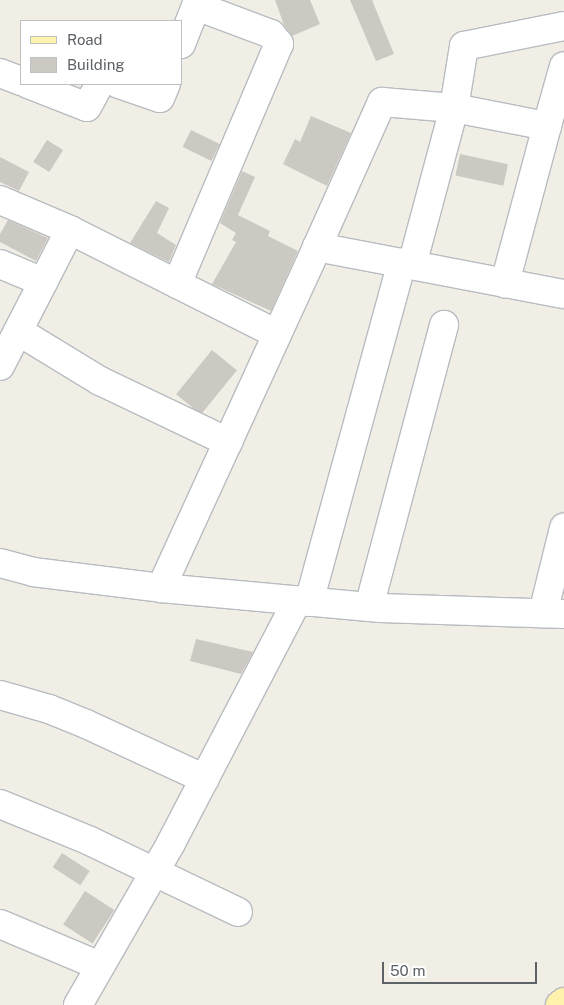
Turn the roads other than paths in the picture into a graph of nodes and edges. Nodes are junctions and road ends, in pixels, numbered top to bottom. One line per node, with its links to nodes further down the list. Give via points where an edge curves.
1 (564, 26): 10 (street, via 464,46)
2 (182, 41): 19 (street, via 196,6 271,34 279,44)
3 (564, 66): 11 (street)
4 (0, 73): 5 (street)
5 (20, 81)
6 (31, 85): 7 (street, via 87,107)
7 (99, 85)
8 (122, 85): 9 (street, via 160,98)
9 (166, 85)
10 (454, 108): 11 (street); 14 (street, via 382,102); 16 (street)
11 (547, 126): 18 (street)
12 (0, 200): 13 (street)
13 (70, 230): 17 (street); 19 (street)
14 (317, 247): 16 (street); 23 (street)
15 (0, 264): 17 (street)
16 (407, 264): 18 (street); 29 (street)
17 (43, 282): 22 (street)
18 (506, 283): 20 (street)
19 (177, 284): 23 (street)
20 (564, 294)
21 (444, 325): 30 (street)
22 (18, 331): 24 (street); 25 (street, via 100,381)
23 (277, 334): 25 (street)
24 (0, 366)
25 (228, 442): 28 (street)
26 (564, 528): 31 (street)
27 (0, 563): 28 (street, via 33,572)
28 (162, 588): 29 (street)
29 (303, 601): 30 (street); 33 (street)
30 (369, 607): 31 (street)
31 (553, 614)
32 (0, 695): 33 (street, via 86,724)
33 (205, 780): 35 (street)
34 (0, 804): 35 (street, via 90,841)
35 (154, 872): 36 (street); 38 (street)
36 (238, 912)
37 (0, 924): 38 (street)
38 (100, 966): 40 (street)
39 (564, 1002): 41 (main road)
40 (78, 1005)
41 (560, 1005)

